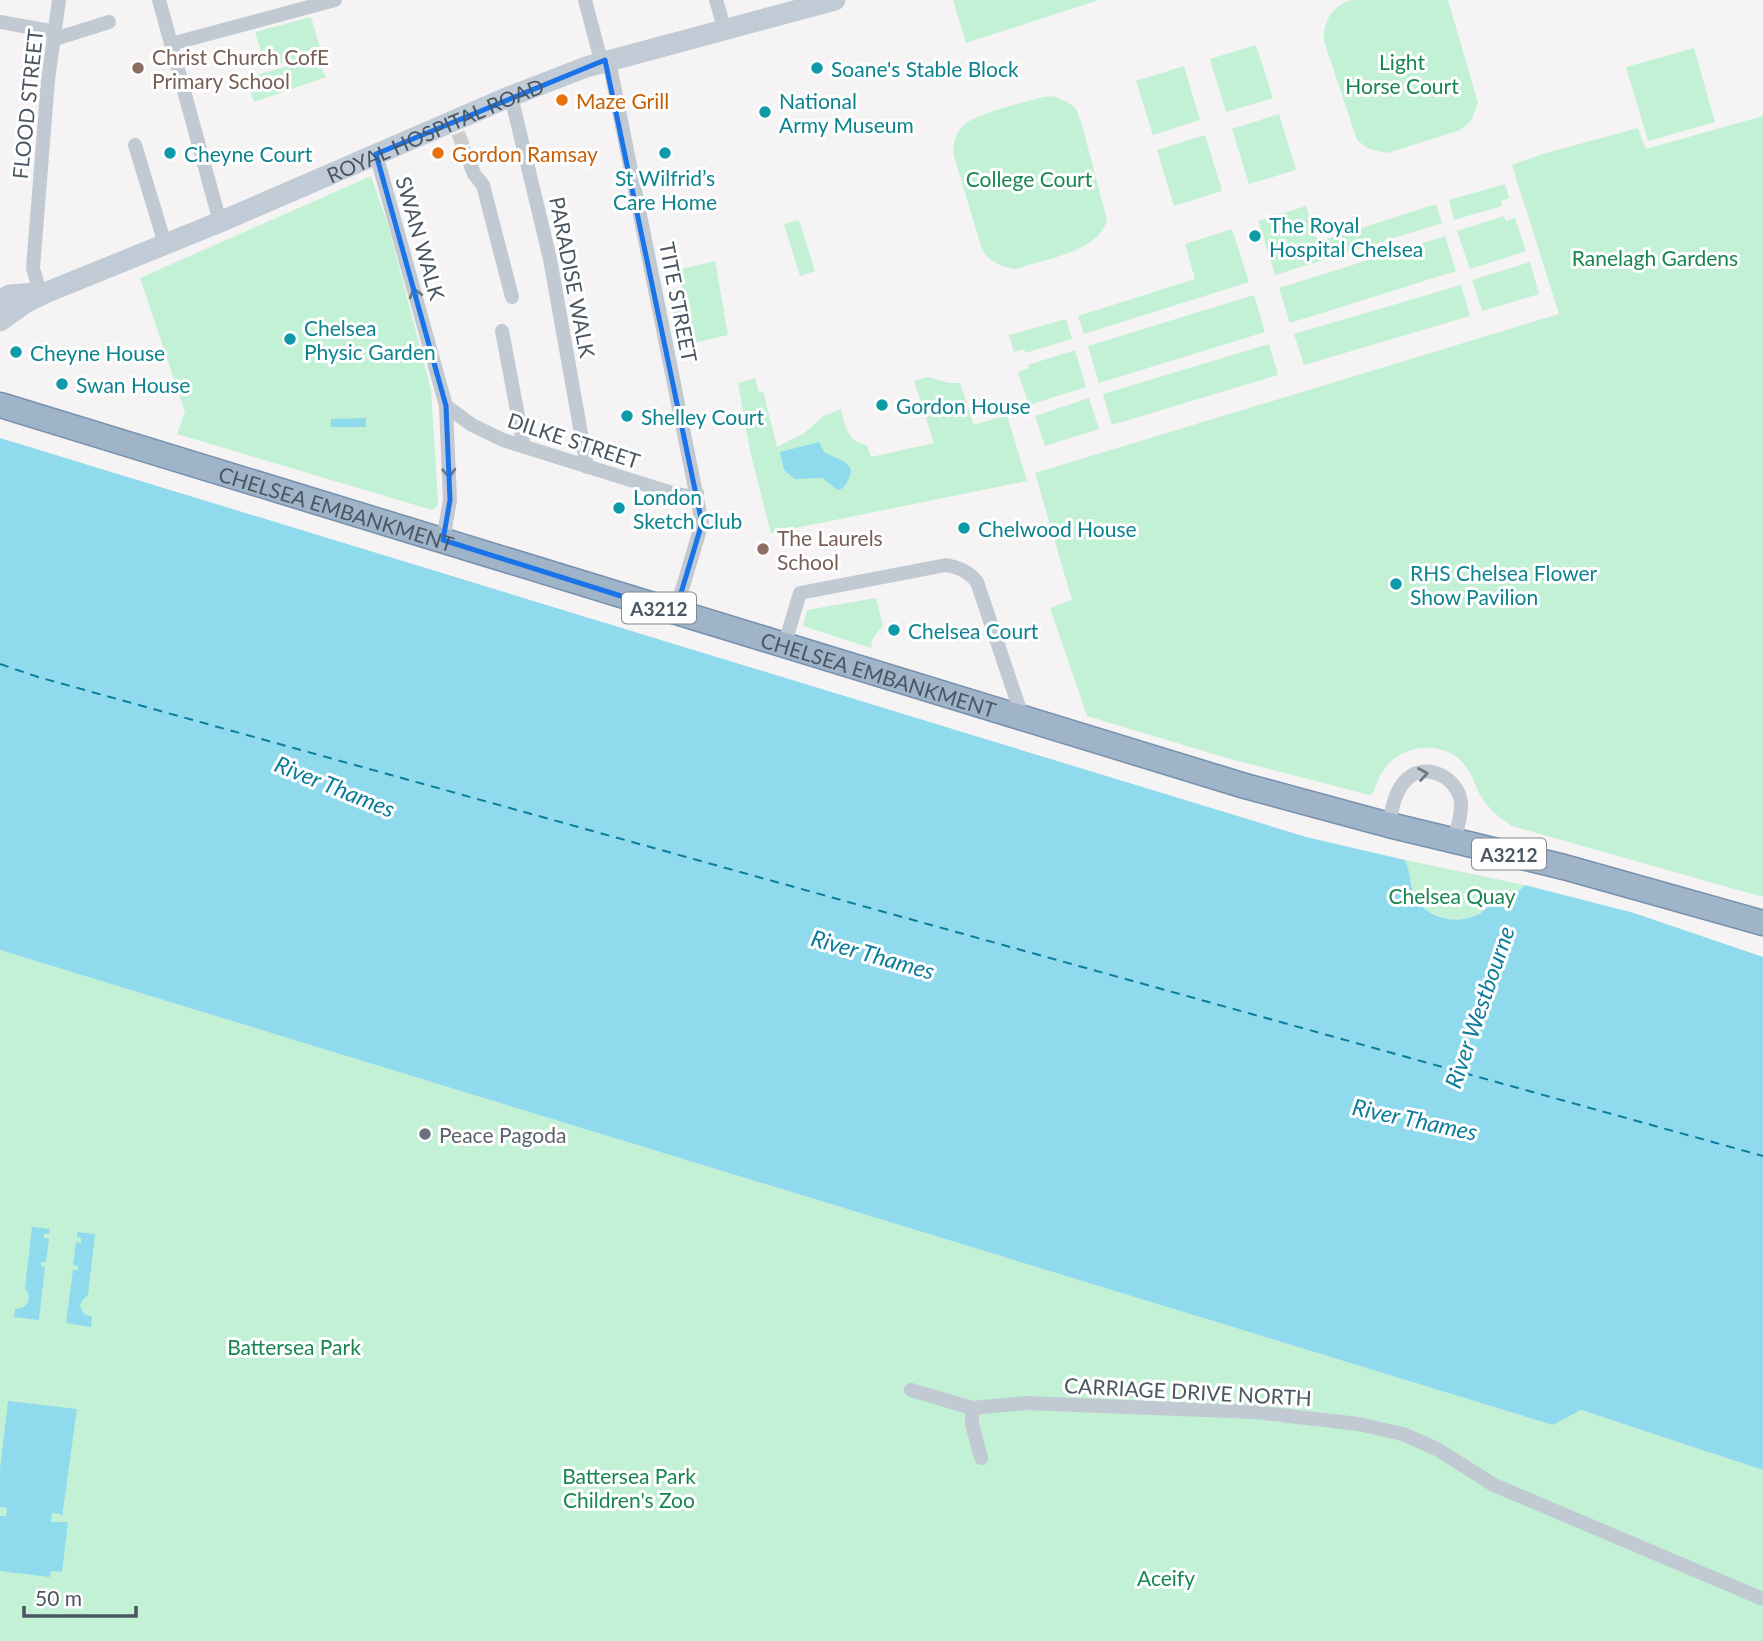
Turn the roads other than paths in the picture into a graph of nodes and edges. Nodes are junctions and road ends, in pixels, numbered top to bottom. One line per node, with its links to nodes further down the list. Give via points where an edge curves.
1 (59, 0): 10 (street, FLOOD STREET)
2 (159, 0): 11 (street)
3 (334, 0): 11 (street)
4 (585, 0): 12 (street, TITE STREET)
5 (716, 0): 9 (street)
6 (835, 0): 9 (main road, ROYAL HOSPITAL ROAD)
7 (0, 22): 10 (street)
8 (109, 22): 10 (street)
9 (725, 30): 12 (main road, ROYAL HOSPITAL ROAD)
10 (55, 36): 19 (street, FLOOD STREET, via 33,268)
11 (171, 44): 17 (street)
12 (605, 60): 13 (main road, ROYAL HOSPITAL ROAD); 27 (street, TITE STREET, via 622,122)
13 (511, 96): 16 (main road, ROYAL HOSPITAL ROAD, via 456,127); 26 (street, PARADISE WALK, via 550,259)
14 (135, 145): 18 (street)
15 (467, 153): 20 (street, via 483,185)
16 (376, 155): 17 (main road, ROYAL HOSPITAL ROAD); 24 (street, SWAN WALK, one-way to 16)
17 (220, 222): 18 (main road, ROYAL HOSPITAL ROAD)
18 (165, 244): 19 (main road, ROYAL HOSPITAL ROAD)
19 (45, 293): 21 (main road, ROYAL HOSPITAL ROAD)
20 (512, 297)
21 (1, 311)
22 (502, 331): 25 (street)
23 (3, 403): 28 (highway, CHELSEA EMBANKMENT / A3212)
24 (446, 406): 25 (street, DILKE STREET, via 472,425); 28 (street, SWAN WALK, one-way to 28, via 450,500)
25 (524, 447): 26 (street, DILKE STREET)
26 (587, 467): 27 (street, DILKE STREET, via 669,492)
27 (696, 494): 29 (street, TITE STREET, via 702,523)
28 (443, 540): 29 (highway, CHELSEA EMBANKMENT / A3212)
29 (676, 613): 30 (highway, CHELSEA EMBANKMENT / A3212)
30 (784, 646): 31 (highway, CHELSEA EMBANKMENT / A3212); 31 (street, via 800,593 946,565 961,568 977,582)
31 (1023, 719): 32 (highway, CHELSEA EMBANKMENT / A3212)
32 (1389, 825): 33 (highway, CHELSEA EMBANKMENT / A3212); 33 (street, one-way to 33, via 1395,797 1407,778 1435,772 1451,782 1461,800)
33 (1454, 841): 34 (highway, CHELSEA EMBANKMENT / A3212)
34 (1763, 923)
35 (911, 1390): 36 (street, CARRIAGE DRIVE NORTH)
36 (972, 1408): 37 (street); 38 (street, CARRIAGE DRIVE NORTH, via 1025,1402 1255,1412 1403,1434 1437,1449 1494,1485)
37 (981, 1458)
38 (1763, 1599)

